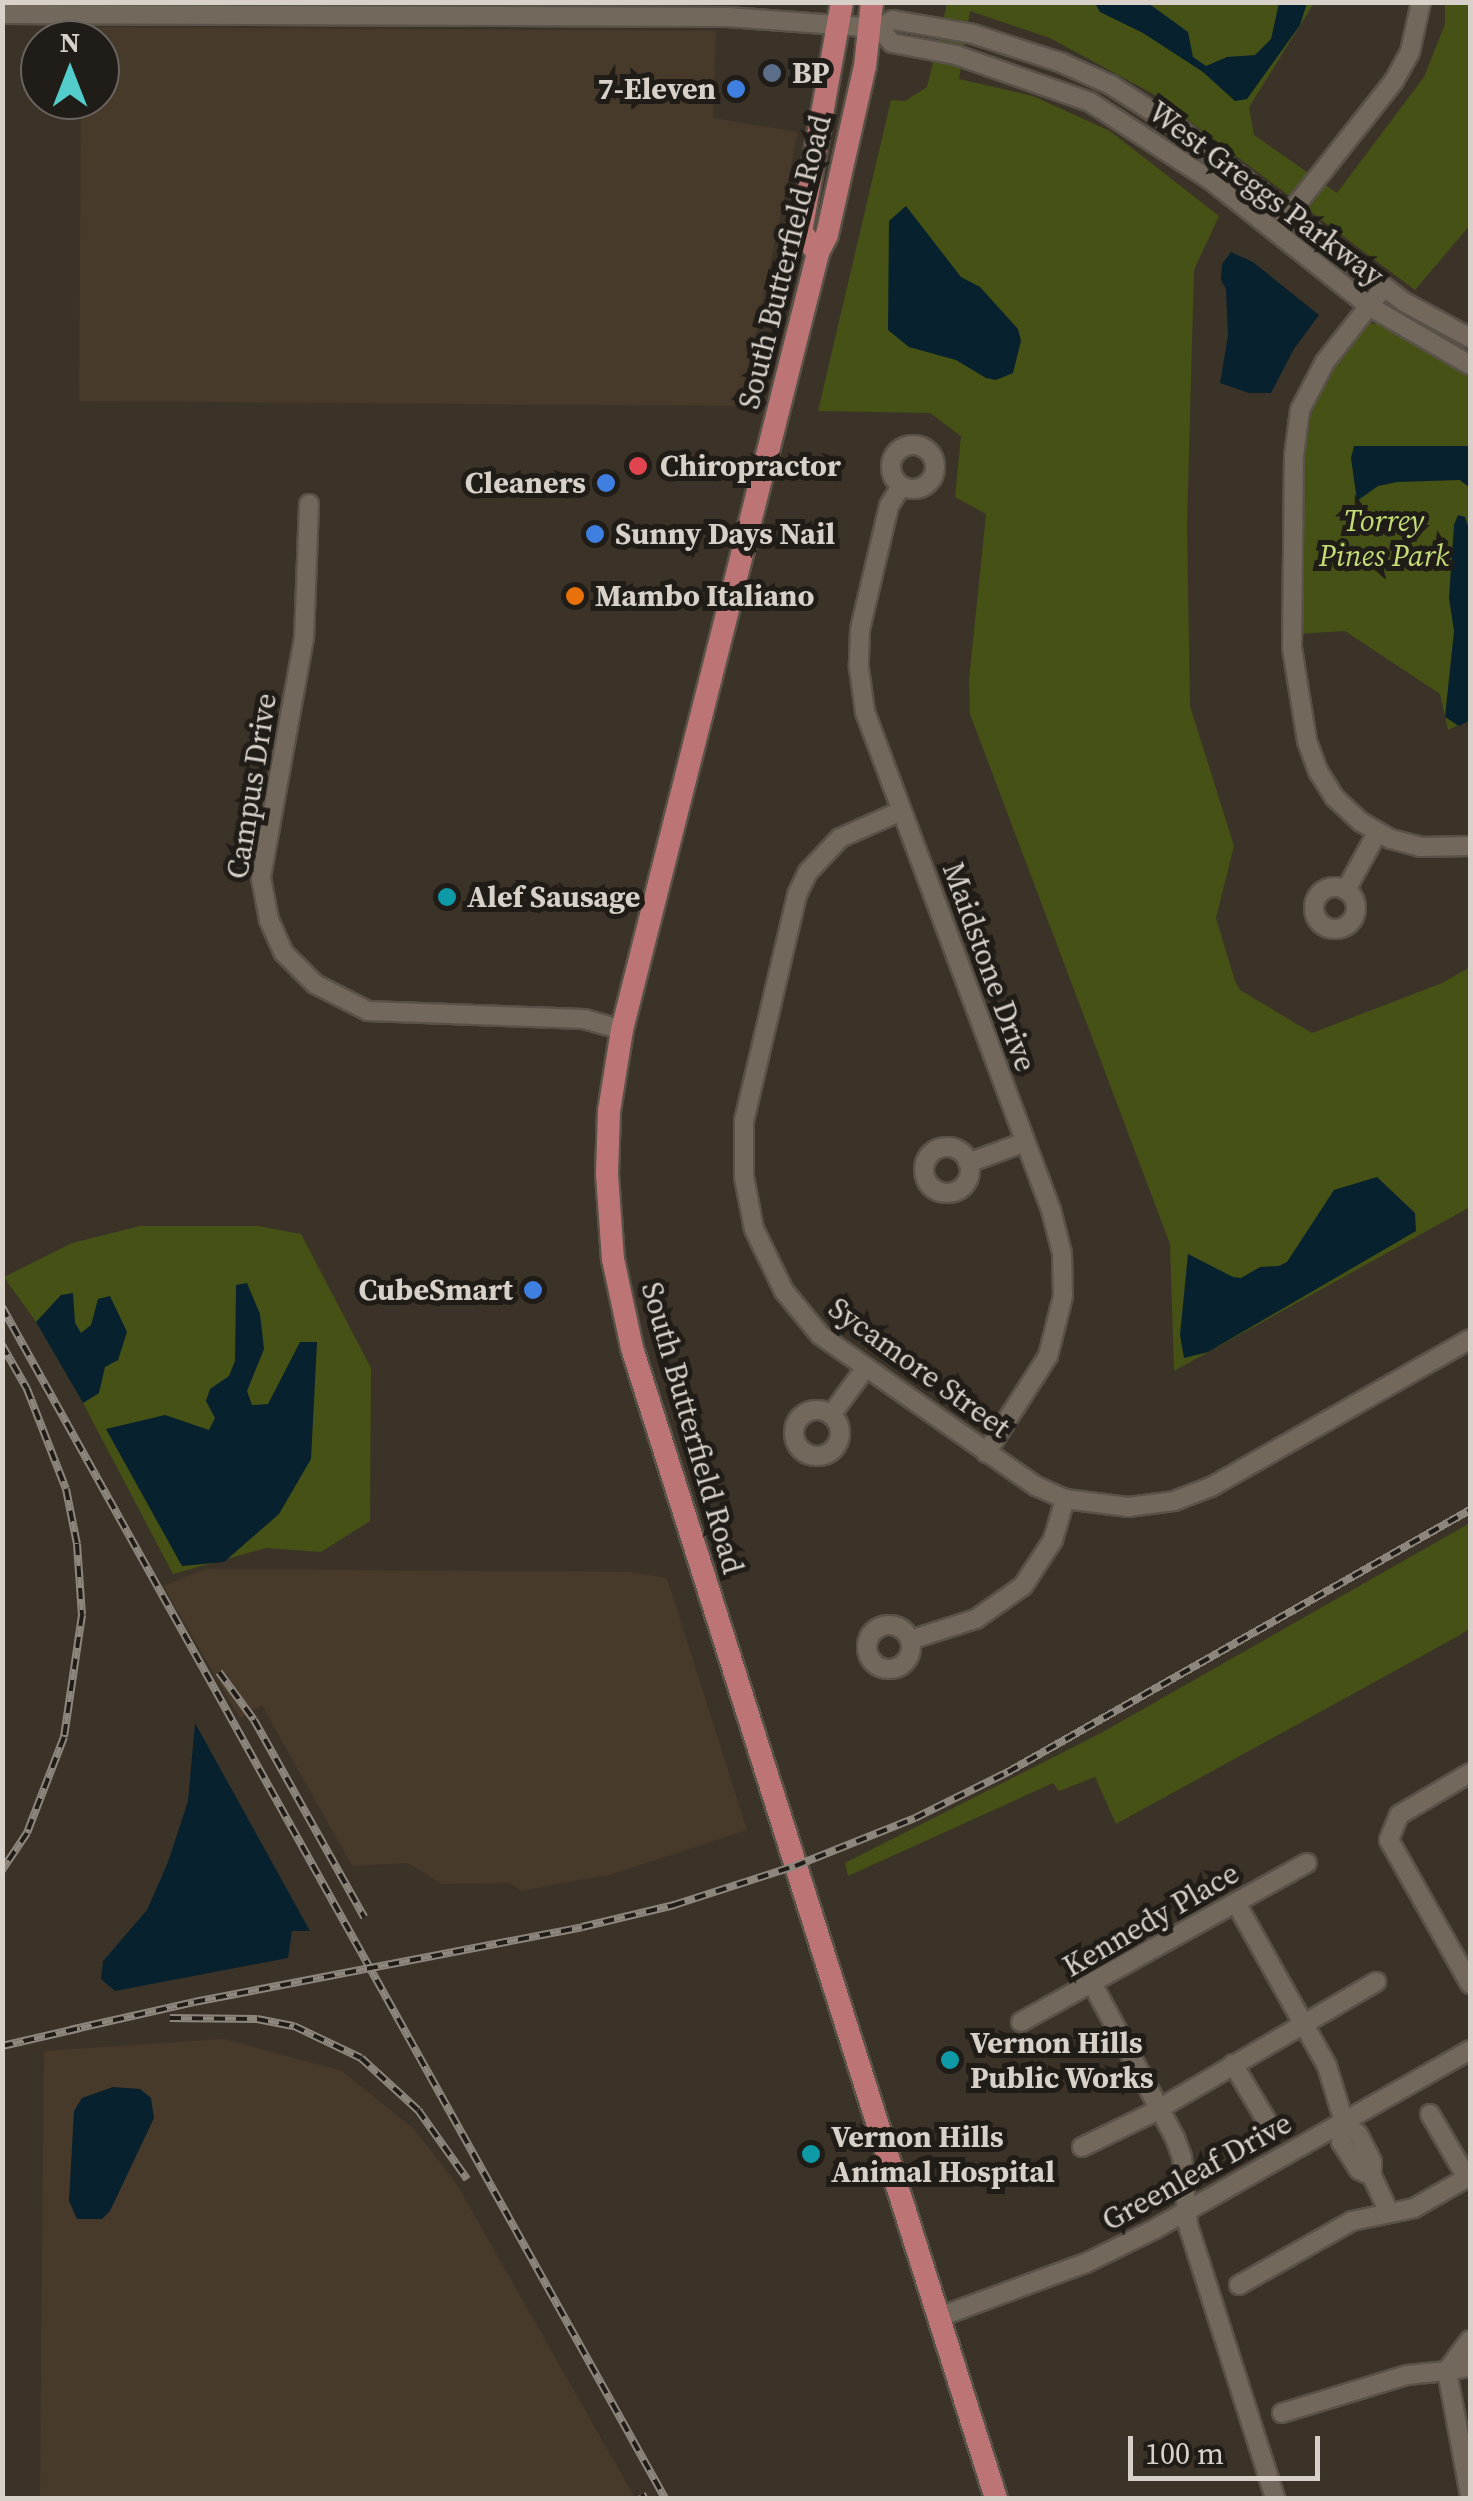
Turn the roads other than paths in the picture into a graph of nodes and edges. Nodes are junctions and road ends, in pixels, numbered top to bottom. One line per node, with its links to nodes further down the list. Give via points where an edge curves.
1 (872, 2): 5 (main road, South Butterfield Road)
2 (1421, 2): 6 (street, via 1410,52 1394,81)
3 (840, 13): 4 (street); 5 (street); 8 (main road, via 801,232)
4 (2, 14)
5 (874, 28): 6 (street, West Greggs Parkway, via 894,20 938,27 1062,63 1178,128); 7 (street, West Greggs Parkway, via 892,43 956,55 1090,102); 8 (main road, South Butterfield Road, via 828,235)
6 (1291, 212): 7 (street); 9 (street, West Greggs Parkway)
7 (1275, 229): 10 (street, West Greggs Parkway)
8 (818, 254): 19 (main road, South Butterfield Road)
9 (1384, 287): 10 (street); 11 (street, West Greggs Parkway)
10 (1369, 306): 12 (street, West Greggs Parkway); 16 (street, via 1324,362 1296,428 1290,625 1307,741 1318,771 1334,797)
11 (1470, 338)
12 (1470, 365)
13 (901, 486): 15 (street, Maidstone Drive, via 866,600 859,668 865,712)
14 (309, 504): 19 (street, Campus Drive, via 304,638 262,878 269,920 284,953 314,984 368,1011 584,1019)
15 (901, 811): 20 (street, Maidstone Drive); 23 (street, Sycamore Street, via 840,838 808,872 744,1121 749,1209 767,1262 804,1318)
16 (1377, 833): 17 (street, via 1420,847); 18 (street)
17 (1470, 846)
18 (1346, 890)
19 (622, 1030): 47 (main road, South Butterfield Road, via 607,1174 623,1314)
20 (1025, 1142): 21 (street); 25 (street, Maidstone Drive, via 1059,1236 1063,1296 1048,1356)
21 (968, 1162)
22 (1470, 1339): 26 (street, Sycamore Street, via 1211,1487 1150,1506)
23 (864, 1370): 24 (street); 25 (street, Sycamore Street)
24 (831, 1416)
25 (986, 1454): 26 (street, Sycamore Street)
26 (1065, 1500): 27 (street, via 1053,1540 1022,1586 976,1619)
27 (910, 1640)
28 (1470, 1773): 32 (street, via 1399,1814 1390,1831 1391,1846)
29 (1308, 1862): 30 (street, Kennedy Place)
30 (1236, 1904): 33 (street, Kennedy Place); 35 (street)
31 (1376, 1982): 35 (street)
32 (1470, 1984)
33 (1093, 1985): 34 (street, Kennedy Place); 38 (street)
34 (1020, 2022)
35 (1304, 2024): 37 (street); 40 (street, via 1327,2066)
36 (1470, 2050): 40 (street, Greenleaf Drive)
37 (1234, 2064): 38 (street); 41 (street)
38 (1159, 2108): 42 (street); 44 (street, via 1182,2158)
39 (1430, 2114): 43 (street)
40 (1344, 2122): 44 (street, Greenleaf Drive); 45 (street, via 1341,2142 1359,2170 1372,2176)
41 (1268, 2123)
42 (1082, 2147)
43 (1469, 2177): 45 (street, via 1414,2208)
44 (1187, 2211): 47 (street, Greenleaf Drive, via 1086,2263); 54 (street)
45 (1389, 2212): 46 (street, via 1352,2222)
46 (1239, 2285)
47 (938, 2317): 53 (main road, South Butterfield Road)
48 (1470, 2340): 50 (street)
49 (1470, 2367): 50 (street)
50 (1447, 2371): 51 (street, via 1407,2374); 52 (street)
51 (1282, 2412)
52 (1470, 2494)
53 (996, 2498)
54 (1275, 2498)

